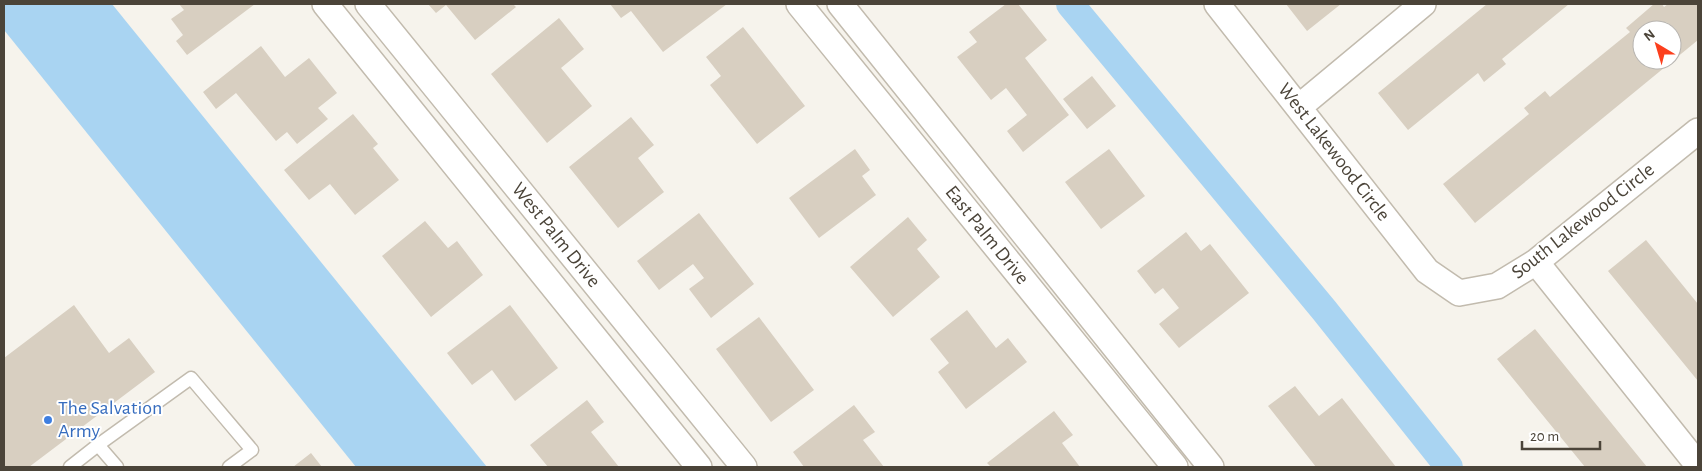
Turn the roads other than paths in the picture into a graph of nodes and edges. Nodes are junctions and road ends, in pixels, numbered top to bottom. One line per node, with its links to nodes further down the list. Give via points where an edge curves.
1 (325, 4): 8 (street, West Palm Drive)
2 (368, 4): 7 (street, West Palm Drive)
3 (799, 4): 14 (street, East Palm Drive)
4 (840, 4): 13 (street, East Palm Drive)
5 (1217, 4): 9 (street, West Lakewood Circle)
6 (1423, 4): 9 (street)
7 (415, 61): 8 (street); 21 (street, West Palm Drive)
8 (389, 82): 20 (street, West Palm Drive)
9 (1299, 107): 12 (street, West Lakewood Circle, via 1427,271)
10 (1698, 130): 11 (street, South Lakewood Circle)
11 (1536, 262): 12 (street, South Lakewood Circle, via 1497,286); 16 (street)
12 (1459, 293)
13 (1156, 399): 14 (street); 23 (street, East Palm Drive)
14 (1135, 418): 22 (street, East Palm Drive)
15 (98, 445): 17 (lane); 18 (lane); 19 (lane, via 191,378 252,450)
16 (1698, 465)
17 (70, 467)
18 (117, 467)
19 (230, 467)
20 (699, 467)
21 (744, 467)
22 (1175, 467)
23 (1211, 467)

